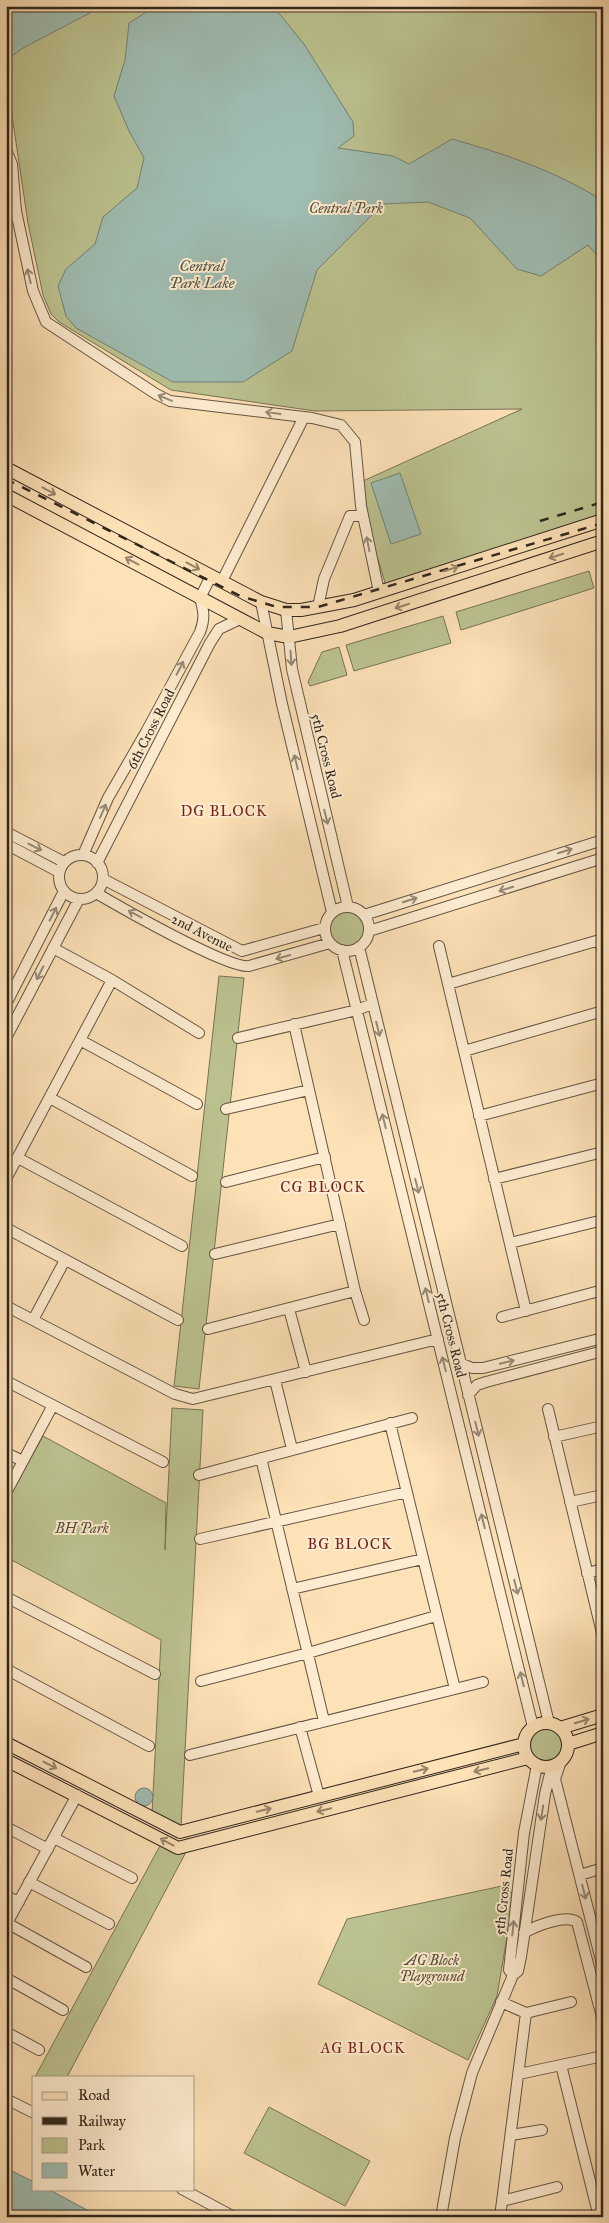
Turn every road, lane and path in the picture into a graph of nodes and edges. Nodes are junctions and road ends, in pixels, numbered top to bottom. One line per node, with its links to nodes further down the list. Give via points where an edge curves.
1 (6, 150): 2 (street, one-way to 1, via 170,401 46,322 33,291 16,211 12,164)
2 (304, 418): 5 (street, via 341,425 355,442); 9 (street)
3 (6, 468): 9 (main road, one-way to 9)
4 (6, 495): 12 (main road, one-way to 4)
5 (363, 516): 11 (street, one-way to 5); 14 (street, via 350,516 324,579)
6 (603, 520): 8 (main road)
7 (603, 542): 10 (main road, one-way to 10)
8 (474, 561): 10 (main road); 11 (main road, one-way to 8)
9 (216, 578): 12 (street); 13 (main road)
10 (480, 581): 18 (main road, one-way to 18, via 340,626)
11 (379, 592): 14 (main road)
12 (200, 598): 16 (main road); 19 (street, one-way to 12, via 204,622)
13 (261, 602): 15 (main road); 17 (street)
14 (318, 607): 15 (main road)
15 (286, 610): 18 (street, 5th Cross Road)
16 (240, 619): 17 (main road); 20 (street, 6th Cross Road, via 219,629 210,642)
17 (267, 633): 18 (main road); 34 (street, one-way to 17)
18 (289, 637): 33 (street, 5th Cross Road, one-way to 33, via 297,695)
19 (146, 732): 20 (street); 24 (street, one-way to 19, via 108,798)
20 (161, 739): 27 (street, 6th Cross Road)
21 (6, 832): 26 (street, one-way to 26)
22 (603, 840): 35 (street, one-way to 22)
23 (6, 844): 28 (street)
24 (83, 855): 26 (street); 27 (street)
25 (603, 858): 37 (street, one-way to 37)
26 (64, 862): 28 (street)
27 (97, 863): 29 (street)
28 (59, 872): 30 (street)
29 (103, 879): 31 (street); 36 (street, 2nd Avenue, via 242,951)
30 (64, 891): 32 (street); 47 (street, one-way to 30)
31 (96, 893): 32 (street); 39 (street, 2nd Avenue, one-way to 31, via 249,966 238,966)
32 (79, 899): 42 (street)
33 (348, 906): 34 (street); 35 (street)
34 (332, 912): 36 (street)
35 (364, 915): 37 (street)
36 (324, 928): 39 (street)
37 (369, 931): 41 (street)
38 (601, 940): 44 (street); 46 (street)
39 (330, 944): 43 (street)
40 (438, 946): 46 (street)
41 (359, 947): 43 (street); 48 (street, 5th Cross Road)
42 (53, 948): 45 (street); 53 (street, one-way to 53)
43 (342, 950): 49 (street, 5th Cross Road)
44 (603, 952)
45 (112, 980): 52 (street); 55 (street)
46 (448, 984): 56 (street)
47 (6, 1004)
48 (372, 1004): 49 (street); 77 (street, 5th Cross Road, one-way to 77)
49 (357, 1010): 51 (street); 78 (street, 5th Cross Road, one-way to 49)
50 (603, 1010): 56 (street)
51 (294, 1024): 54 (street); 58 (street)
52 (200, 1033)
53 (6, 1038)
54 (238, 1038)
55 (80, 1040): 59 (street); 60 (street)
56 (464, 1051): 62 (street)
57 (603, 1083): 62 (street)
58 (309, 1090): 61 (street); 64 (street)
59 (50, 1098): 65 (street); 66 (street)
60 (197, 1104)
61 (226, 1109)
62 (479, 1116): 68 (street)
63 (603, 1152): 68 (street)
64 (325, 1157): 69 (street); 71 (street)
65 (18, 1158): 67 (street); 74 (street)
66 (192, 1176)
67 (6, 1179)
68 (494, 1179): 73 (street)
69 (226, 1182)
70 (603, 1220): 73 (street)
71 (340, 1224): 75 (street); 80 (street)
72 (6, 1228): 76 (street)
73 (510, 1243): 83 (street)
74 (182, 1246)
75 (215, 1254)
76 (65, 1260): 85 (street); 86 (street)
77 (436, 1265): 78 (street); 94 (street, 5th Cross Road)
78 (420, 1269): 90 (street, 5th Cross Road, one-way to 78)
79 (603, 1290): 83 (street)
80 (356, 1291): 82 (street); 87 (street)
81 (6, 1306): 85 (street)
82 (289, 1309): 88 (street); 95 (street)
83 (526, 1311): 84 (street)
84 (502, 1317)
85 (33, 1320): 96 (street, via 175,1394 193,1398)
86 (178, 1320)
87 (364, 1320)
88 (208, 1329)
89 (603, 1338): 91 (street)
90 (438, 1339): 95 (street); 133 (street, 5th Cross Road, one-way to 90)
91 (564, 1348): 93 (street); 94 (street, one-way to 91, via 483,1368)
92 (603, 1351): 93 (street)
93 (567, 1360): 98 (street, via 477,1385)
94 (460, 1363): 98 (street, 5th Cross Road)
95 (306, 1372): 96 (street)
96 (275, 1380): 105 (street)
97 (6, 1381): 99 (street)
98 (468, 1395): 132 (street, 5th Cross Road, one-way to 132)
99 (53, 1405): 108 (street); 109 (street)
100 (548, 1409): 104 (street)
101 (412, 1418): 102 (street)
102 (390, 1423): 105 (street); 111 (street)
103 (603, 1426): 104 (street)
104 (554, 1437): 114 (street)
105 (292, 1449): 107 (street)
106 (6, 1453): 108 (street)
107 (261, 1458): 110 (street); 115 (street)
108 (24, 1461): 112 (street)
109 (163, 1462)
110 (199, 1474)
111 (407, 1492): 115 (street); 117 (street)
112 (6, 1493)
113 (603, 1494): 114 (street)
114 (570, 1502): 119 (street)
115 (276, 1521): 116 (street); 120 (street)
116 (200, 1539)
117 (423, 1559): 120 (street); 122 (street)
118 (603, 1569): 119 (street)
119 (587, 1573): 123 (street)
120 (292, 1589): 124 (street)
121 (6, 1598): 126 (street)
122 (436, 1616): 124 (street); 129 (street)
123 (603, 1637)
124 (308, 1653): 127 (street); 131 (street)
125 (6, 1669): 139 (street)
126 (155, 1674)
127 (201, 1681)
128 (484, 1682): 129 (street)
129 (455, 1689): 131 (street)
130 (603, 1715): 132 (main road, one-way to 130)
131 (324, 1721): 134 (street)
132 (555, 1725): 133 (main road); 138 (main road, via 565,1733)
133 (533, 1726): 137 (main road, via 526,1734)
134 (300, 1727): 140 (street); 145 (street)
135 (603, 1733): 138 (main road)
136 (7, 1744): 146 (main road, one-way to 146, via 180,1832)
137 (524, 1744): 142 (main road); 145 (main road, one-way to 137)
138 (568, 1744): 143 (main road, via 565,1755)
139 (149, 1746)
140 (190, 1755)
141 (6, 1760): 144 (main road)
142 (533, 1762): 143 (main road); 148 (main road, one-way to 148); 162 (street, 5th Cross Road, one-way to 142, via 509,1970)
143 (556, 1763): 152 (street, via 556,1779); 159 (street, 5th Cross Road, one-way to 159, via 545,1794)
144 (77, 1795): 148 (main road, one-way to 144, via 178,1848); 149 (street)
145 (319, 1796): 146 (main road, one-way to 145)
146 (243, 1816): 148 (main road)
147 (6, 1828): 150 (street)
148 (246, 1830)
149 (54, 1838): 150 (street); 153 (street)
150 (48, 1849): 154 (street)
151 (603, 1868): 152 (street)
152 (580, 1875): 161 (street, one-way to 161)
153 (132, 1878)
154 (30, 1882): 156 (street); 158 (street)
155 (6, 1896): 156 (street)
156 (18, 1902): 157 (street)
157 (7, 1924): 160 (street)
158 (110, 1924)
159 (524, 1933): 162 (street, 5th Cross Road, via 518,1971); 168 (street, 5th Cross Road, via 565,1919 577,1922)
160 (86, 1966)
161 (603, 1968)
162 (512, 1975): 164 (street)
163 (6, 1978): 166 (street)
164 (501, 2002): 167 (street); 182 (street, via 472,2073 455,2138)
165 (571, 2002): 167 (street)
166 (63, 2010)
167 (526, 2013): 173 (street)
168 (603, 2021)
169 (6, 2032): 170 (street)
170 (39, 2050)
171 (603, 2056): 172 (street)
172 (561, 2065): 173 (street); 184 (street)
173 (519, 2074): 177 (street)
174 (6, 2099): 175 (street)
175 (32, 2112)
176 (542, 2130): 177 (street)
177 (511, 2135): 180 (street)
178 (557, 2187): 180 (street)
179 (184, 2190): 181 (street)
180 (502, 2201): 183 (street)
181 (234, 2217)
182 (441, 2217)
183 (500, 2217)
184 (599, 2217)

